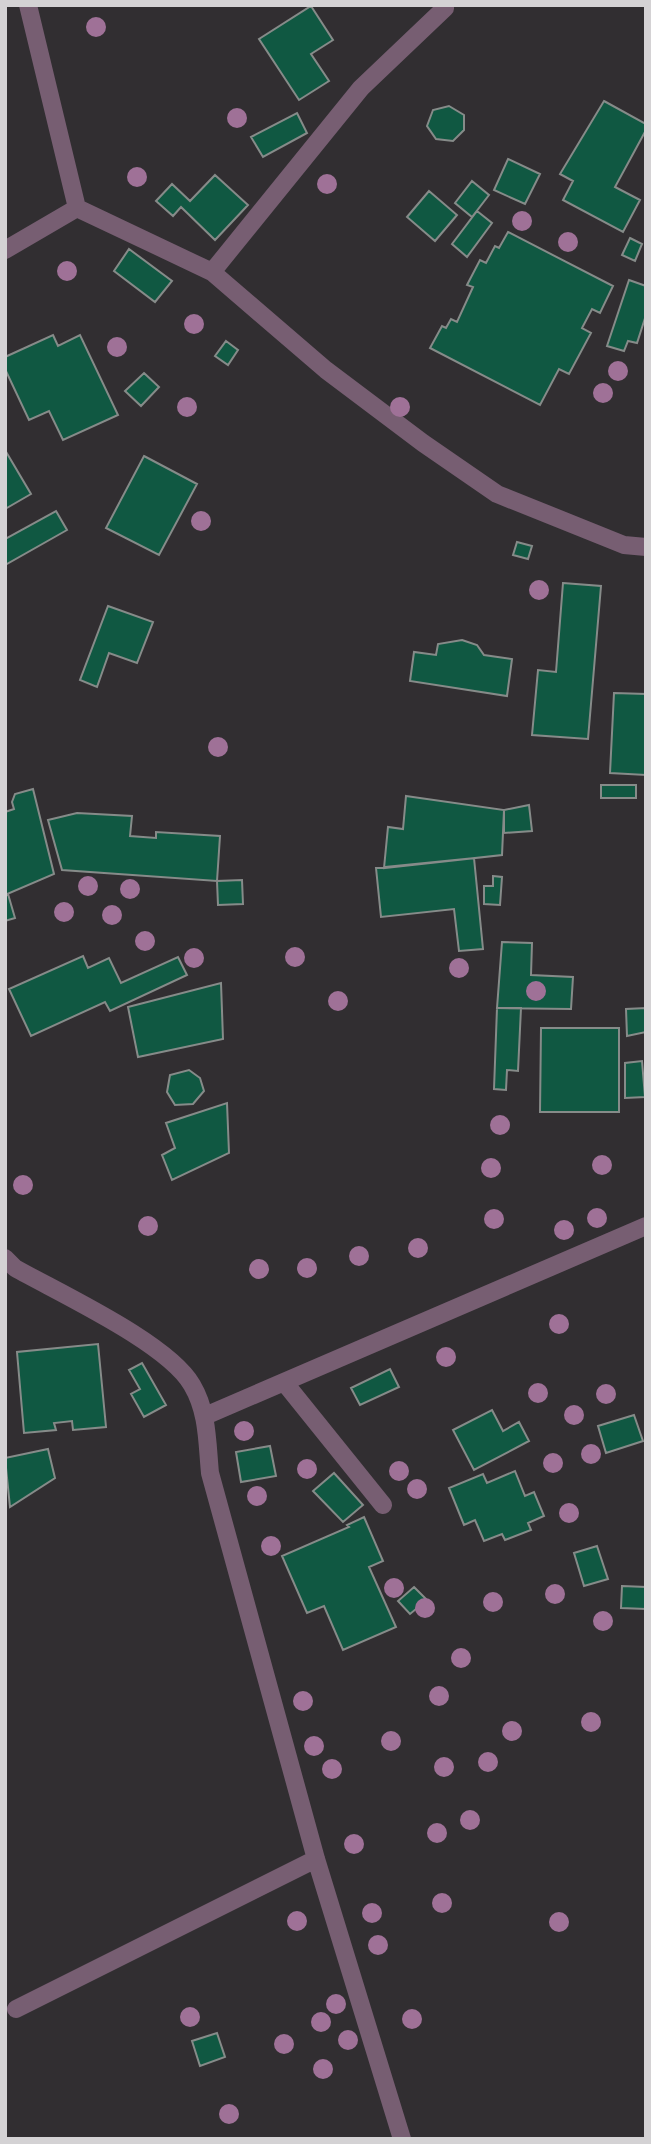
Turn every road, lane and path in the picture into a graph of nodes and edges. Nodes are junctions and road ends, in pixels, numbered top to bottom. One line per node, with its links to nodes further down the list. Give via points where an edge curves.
1 (28, 5): 3 (street)
2 (444, 5): 5 (street, via 361,88)
3 (78, 208): 4 (street); 5 (street)
4 (5, 250)
5 (212, 272): 6 (street, via 326,370 497,494 624,545)
6 (646, 547)
7 (646, 1226): 9 (street)
8 (5, 1258): 10 (street, via 156,1349 191,1383)
9 (284, 1382): 10 (street); 11 (street)
10 (205, 1416): 12 (street, via 210,1473)
11 (383, 1505)
12 (316, 1859): 13 (street); 14 (street)
13 (16, 2009)
14 (402, 2139)

